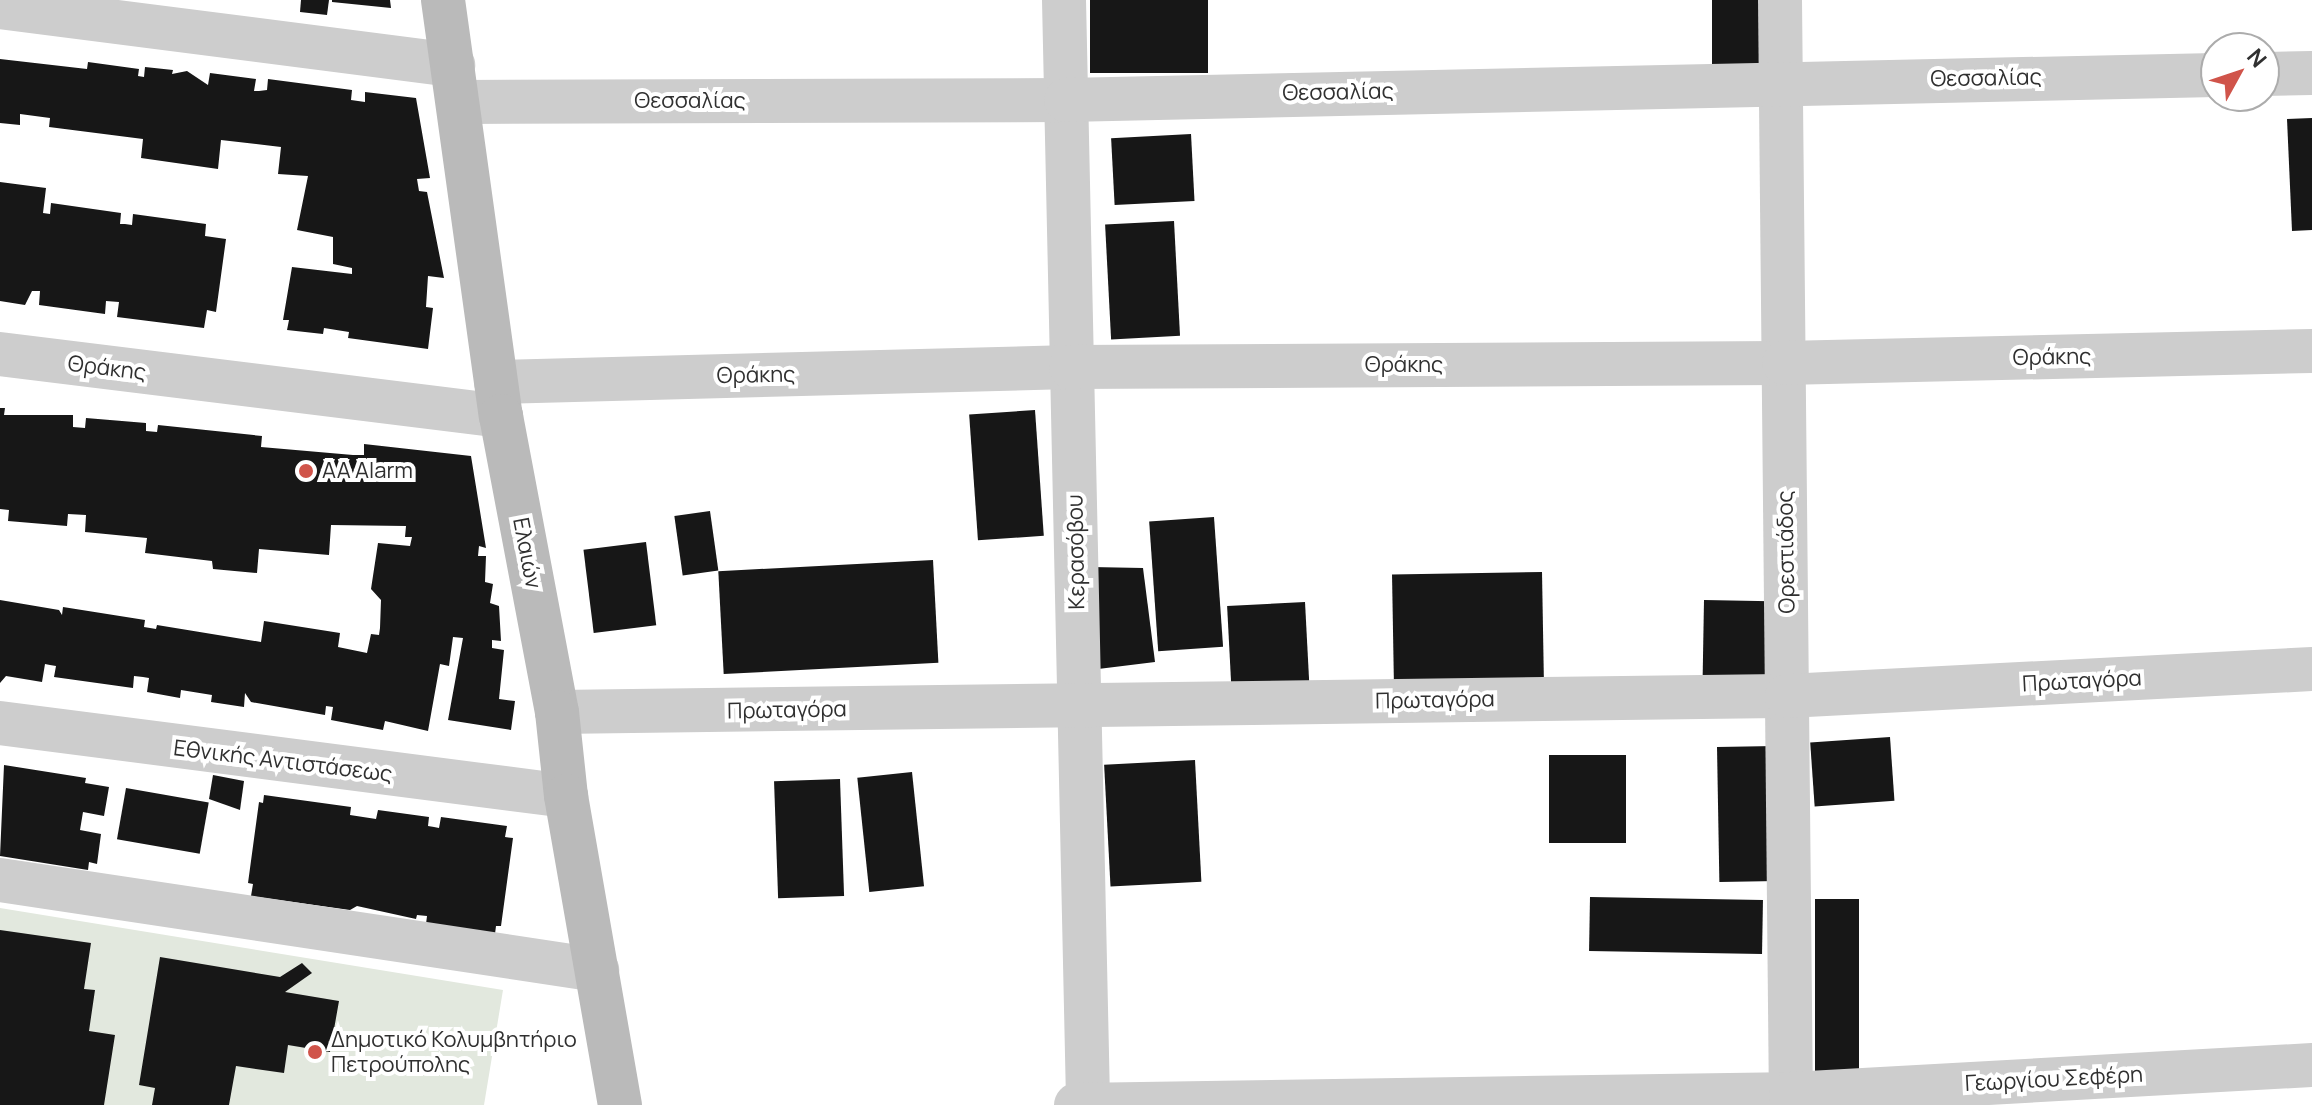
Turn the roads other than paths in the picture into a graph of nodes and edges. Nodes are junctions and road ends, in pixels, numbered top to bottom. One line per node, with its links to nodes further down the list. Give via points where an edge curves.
1 (443, 0): 9 (street, Ελαιών)
2 (1064, 0): 10 (street, Κερασόβου)
3 (1780, 0): 8 (street, Ορεστιάδος)
4 (0, 7): 9 (street, Θεσσαλίας)
5 (2312, 73): 6 (street)
6 (2280, 74)
7 (2200, 75): 8 (street, Θεσσαλίας)
8 (1781, 81): 10 (street, Θεσσαλίας); 13 (street, Ορεστιάδος)
9 (456, 84): 10 (street, Θεσσαλίας); 15 (street, Ελαιών)
10 (1066, 100): 14 (street, Κερασόβου)
11 (2312, 351): 13 (street, Θράκης)
12 (0, 354): 15 (street, Θράκης)
13 (1784, 363): 14 (street, Θράκης); 17 (street, Ορεστιάδος)
14 (1071, 367): 15 (street, Θράκης); 18 (street, Κερασόβου)
15 (498, 399): 19 (street, Ελαιών)
16 (2312, 669): 17 (street, Πρωταγόρα)
17 (1787, 696): 18 (street, Πρωταγόρα, via 1126,702); 25 (street, Ορεστιάδος)
18 (1079, 707): 19 (street, Πρωταγόρα); 26 (street, Κερασόβου)
19 (557, 712): 21 (street, Ελαιών)
20 (0, 723): 21 (street, Εθνικής Αντιστάσεως)
21 (566, 796): 23 (street, Ελαιών)
22 (0, 880): 23 (street)
23 (597, 970): 28 (street, Ελαιών)
24 (2312, 1065): 25 (street, Γεωργίου Σεφέρη)
25 (1791, 1100): 27 (street, Γεωργίου Σεφέρη)
26 (1088, 1104): 27 (street, Γεωργίου Σεφέρη); 29 (street, Γεωργίου Σεφέρη)
27 (1140, 1104)
28 (620, 1105)
29 (1076, 1105)

